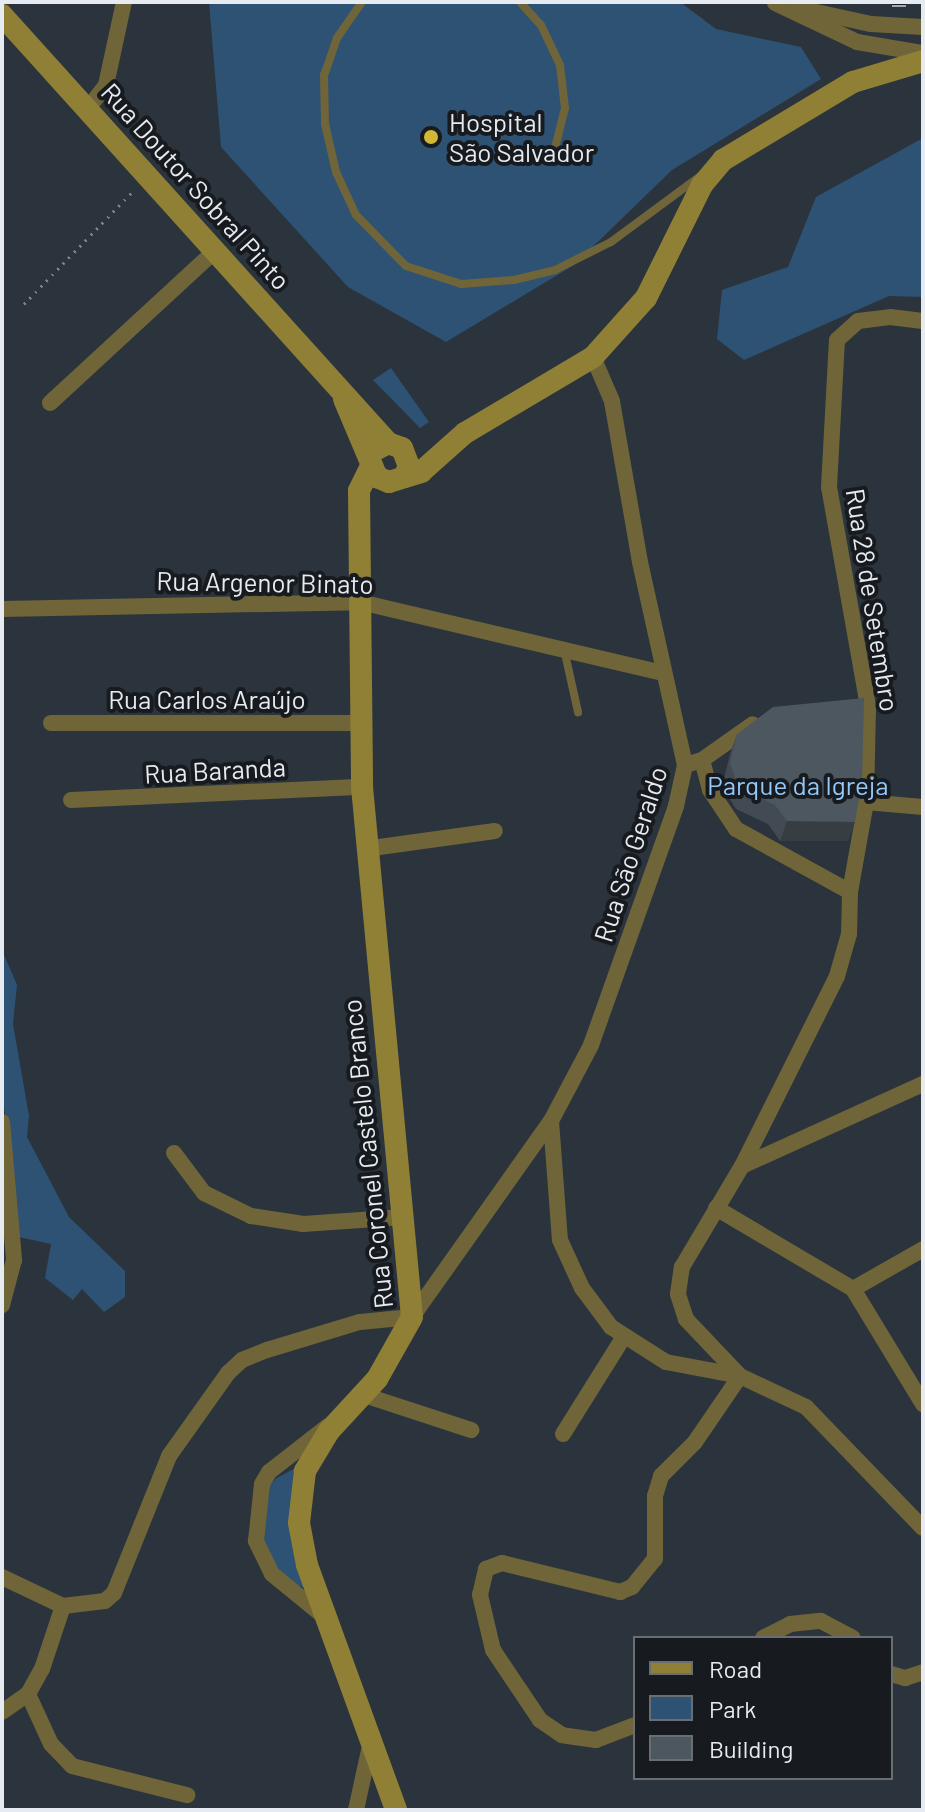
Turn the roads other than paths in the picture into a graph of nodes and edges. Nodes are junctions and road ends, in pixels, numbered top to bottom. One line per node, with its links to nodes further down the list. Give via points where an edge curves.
1 (124, 2): 9 (street, via 106,85)
2 (362, 2): 11 (lane, via 337,38 324,75 325,124 336,172 356,215 406,266 461,284 555,270 611,242)
3 (520, 2): 10 (lane, via 541,25 560,65 565,108)
4 (774, 2): 6 (street, via 871,24); 7 (street, via 857,42)
5 (2, 15): 9 (main road, Rua Doutor Sobral Pinto)
6 (923, 27)
7 (923, 53)
8 (923, 61): 11 (main road, via 853,82)
9 (89, 107): 12 (main road, Rua Doutor Sobral Pinto)
10 (555, 148)
11 (723, 160): 14 (main road, via 702,185 646,298)
12 (217, 249): 15 (street); 16 (main road, Rua Doutor Sobral Pinto, via 344,399)
13 (923, 321): 31 (street, Rua 28 de Setembro, via 858,321 837,340 829,487 868,706)
14 (593, 357): 17 (main road, via 465,433 445,452); 22 (street, Rua São Geraldo, via 612,401)
15 (50, 403)
16 (377, 455): 17 (main road); 17 (main road, via 379,479); 18 (main road, Rua Coronel Castelo Branco, via 359,491)
17 (404, 470): 18 (main road)
18 (362, 520): 19 (main road, Rua Coronel Castelo Branco)
19 (360, 602): 20 (street, Rua Argenor Binato); 21 (street, Rua Argenor Binato); 26 (main road, Rua Coronel Castelo Branco)
20 (2, 609)
21 (564, 648): 22 (street, Rua Argenor Binato); 23 (lane)
22 (663, 673): 28 (street, Rua São Geraldo)
23 (578, 712)
24 (758, 720): 27 (street)
25 (51, 723): 26 (street, Rua Carlos Araújo)
26 (363, 723): 29 (main road, Rua Coronel Castelo Branco)
27 (702, 760): 28 (street); 35 (street, via 726,821)
28 (685, 765): 37 (street, Rua São Geraldo, via 676,806 591,1045)
29 (362, 787): 30 (street, Rua Baranda); 34 (main road, Rua Coronel Castelo Branco)
30 (71, 800)
31 (866, 802): 32 (street); 35 (street, Rua 28 de Setembro)
32 (923, 807)
33 (495, 831): 34 (street)
34 (365, 849): 42 (main road, Rua Coronel Castelo Branco)
35 (850, 892): 40 (street, Rua 28 de Setembro, via 849,934 837,976)
36 (923, 1084): 40 (street)
37 (551, 1121): 46 (street, Rua São Geraldo); 47 (street, via 560,1240 582,1288)
38 (2, 1122): 45 (street, via 14,1260)
39 (174, 1153): 42 (street, via 204,1193 251,1216 303,1224)
40 (742, 1166): 41 (street, Rua 28 de Setembro)
41 (716, 1208): 44 (street); 48 (street, Rua 28 de Setembro, via 682,1267 678,1294 686,1319)
42 (404, 1217): 46 (main road, Rua Coronel Castelo Branco)
43 (923, 1249): 44 (street)
44 (853, 1289): 50 (street)
45 (2, 1305)
46 (412, 1317): 49 (main road, Rua Coronel Castelo Branco); 56 (street, via 360,1322 242,1360 169,1456 114,1593 93,1606)
47 (623, 1338): 48 (street, via 666,1362); 53 (street)
48 (740, 1376): 54 (street, via 806,1407); 64 (street, via 695,1442 661,1476 655,1496 655,1559 632,1587 620,1592 502,1563 486,1569 481,1606 493,1650 540,1720 562,1735 596,1740)
49 (364, 1395): 51 (main road, Rua Coronel Castelo Branco); 52 (street)
50 (923, 1404)
51 (343, 1416): 57 (main road, Rua Coronel Castelo Branco, via 305,1471 299,1495 307,1565); 57 (street, via 269,1472 262,1484 256,1541 272,1574)
52 (471, 1430)
53 (563, 1434)
54 (923, 1528)
55 (2, 1577): 56 (street)
56 (63, 1606): 62 (street)
57 (327, 1619): 65 (main road, Rua Coronel Castelo Branco)
58 (767, 1636): 59 (street, via 790,1624 821,1621)
59 (849, 1636)
60 (923, 1672): 61 (street, via 905,1678)
61 (893, 1675)
62 (28, 1694): 63 (street); 66 (street, via 51,1744 72,1766)
63 (2, 1712)
64 (633, 1726)
65 (373, 1735): 67 (street); 68 (main road, Rua Coronel Castelo Branco)
66 (187, 1795)
67 (356, 1810)
68 (396, 1810)

